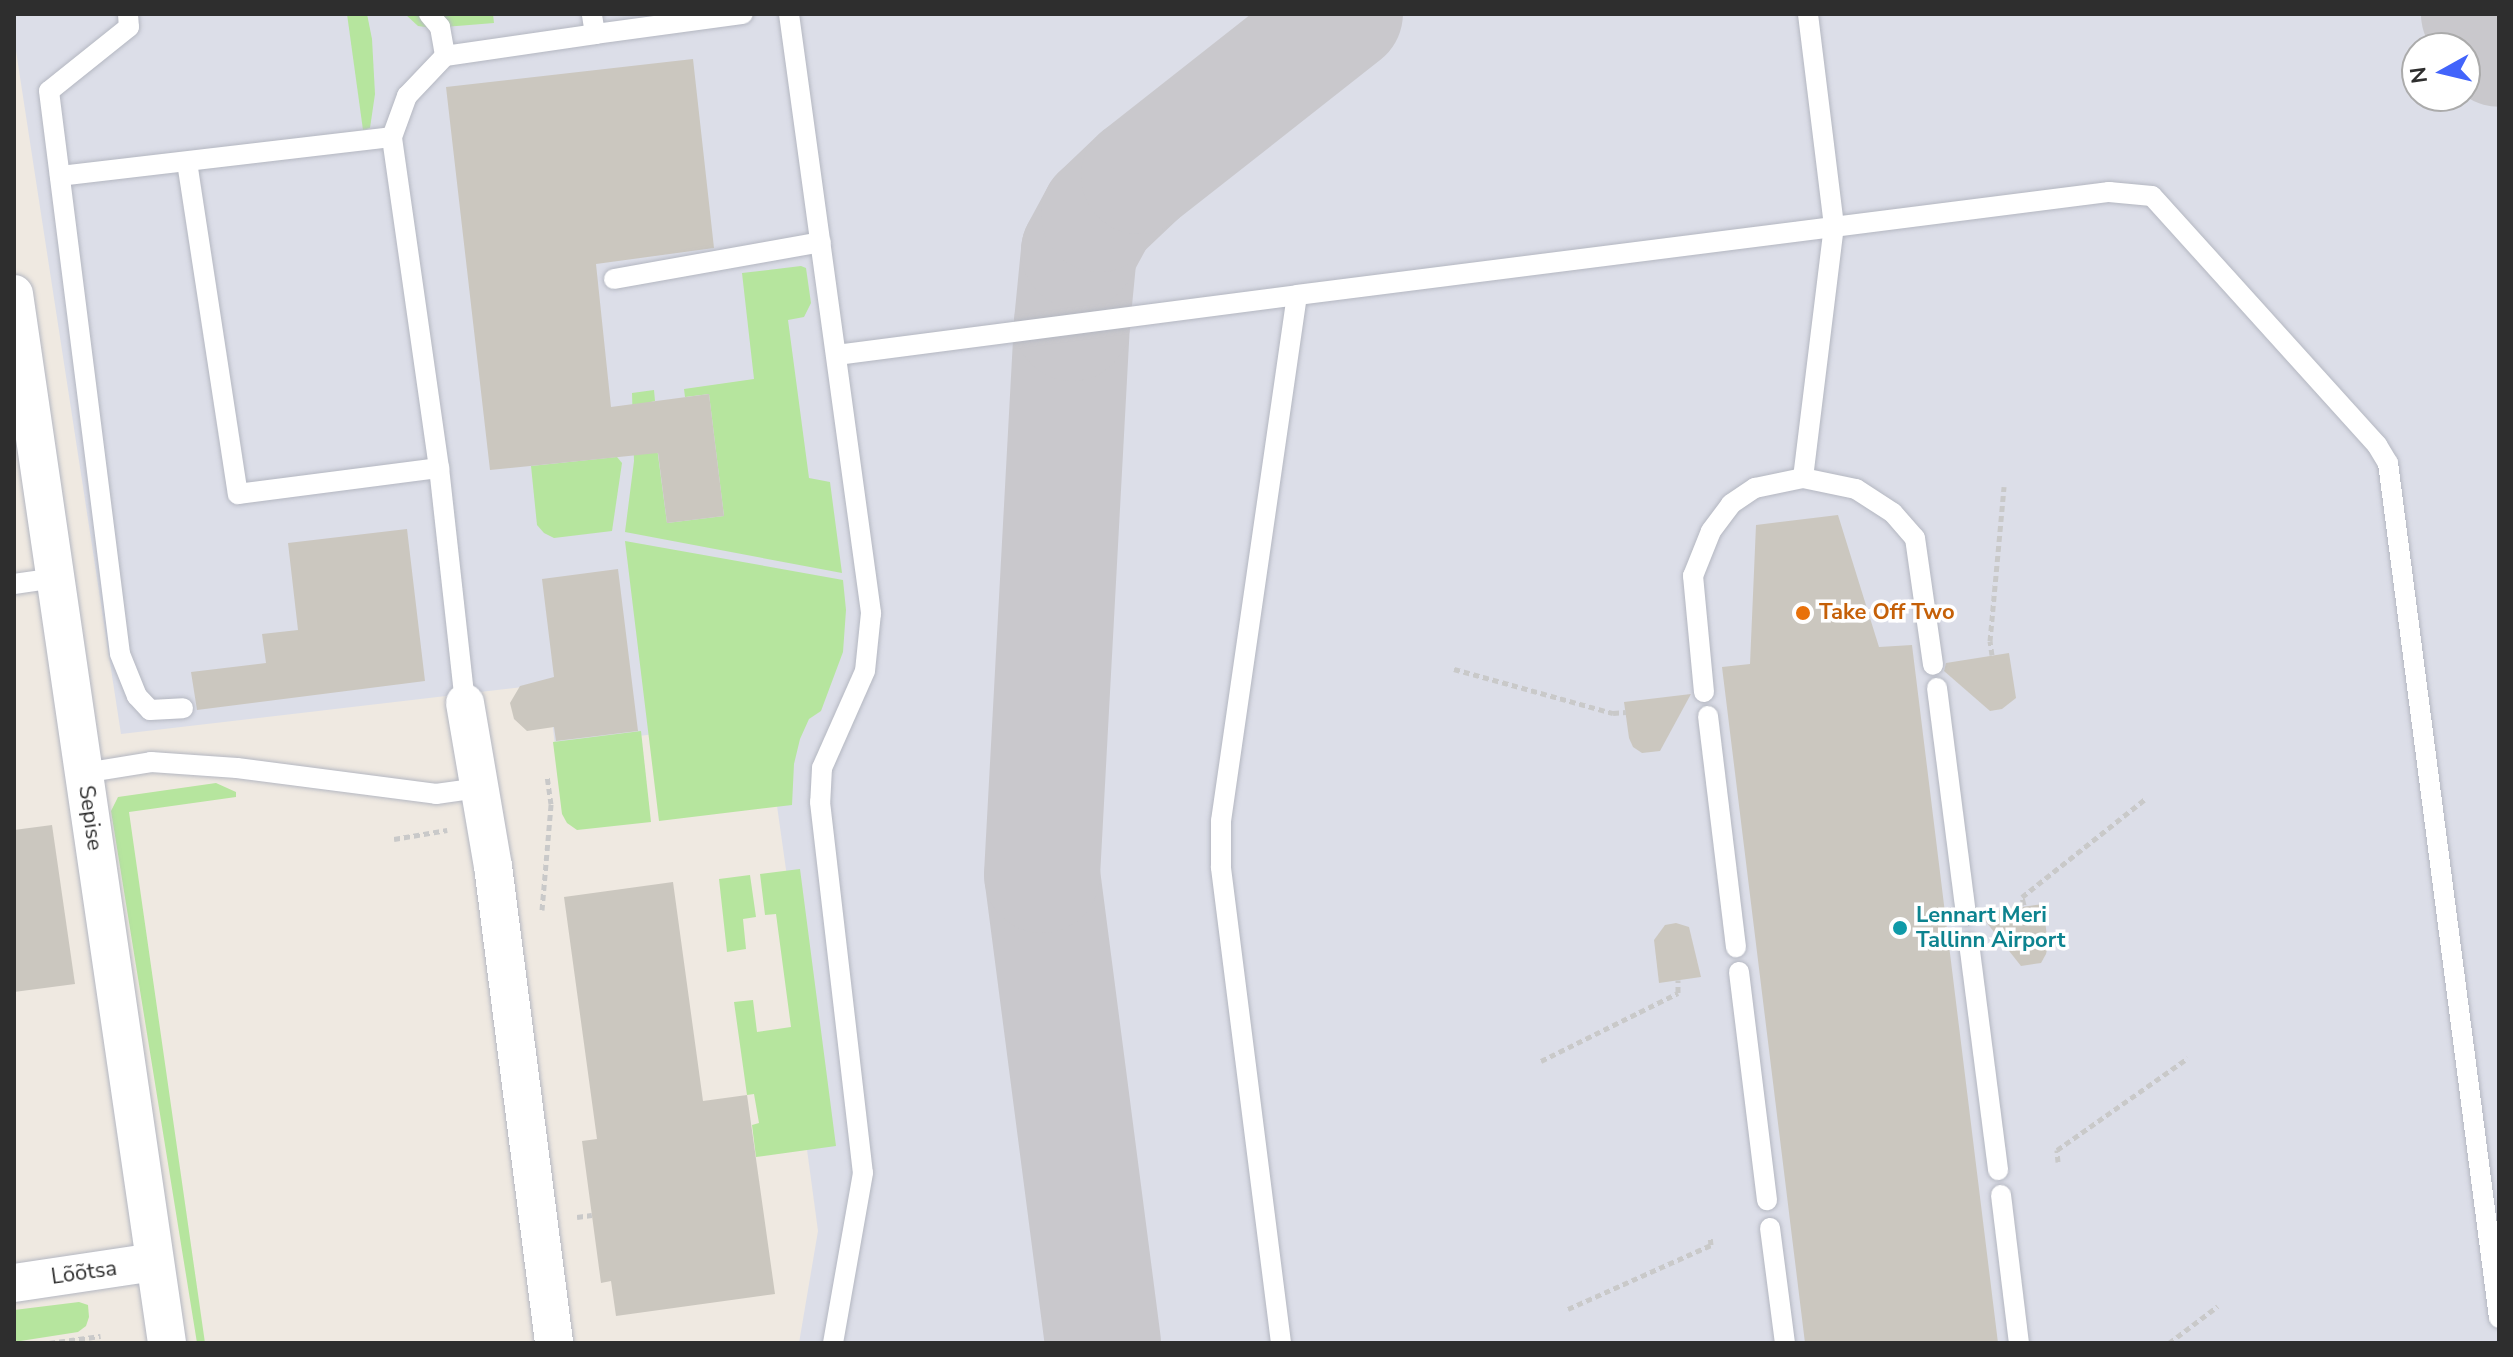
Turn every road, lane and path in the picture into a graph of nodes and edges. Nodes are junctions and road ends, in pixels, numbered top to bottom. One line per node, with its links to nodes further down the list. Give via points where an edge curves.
1 (128, 14): 10 (lane, via 129,27 49,91)
2 (429, 14): 7 (lane, via 440,27)
3 (743, 14): 6 (lane)
4 (789, 14): 12 (lane)
5 (1808, 14): 11 (lane)
6 (593, 24): 7 (lane)
7 (445, 56): 8 (lane, via 407,96)
8 (392, 137): 9 (lane); 17 (lane)
9 (187, 162): 10 (lane); 17 (lane, via 238,494)
10 (60, 176): 28 (lane, via 120,654 137,696 150,710)
11 (1834, 226): 15 (lane); 18 (lane); 52 (lane, via 2109,192 2152,196 2382,454 2391,482)
12 (821, 242): 13 (lane); 16 (lane)
13 (614, 279)
14 (14, 294): 20 (street, Sepise)
15 (1297, 295): 16 (lane); 58 (lane, via 1221,821 1221,867)
16 (837, 355): 57 (lane, via 871,628 865,671 822,768 820,802 863,1173)
17 (439, 468): 27 (lane)
18 (1803, 478): 23 (lane, via 1856,489 1893,513 1915,538); 26 (lane, via 1755,488 1731,504 1711,531 1693,576)
19 (2004, 487): 22 (path)
20 (55, 578): 21 (lane); 31 (street, Sepise)
21 (14, 584)
22 (1992, 655)
23 (1933, 665)
24 (1454, 669): 29 (path, via 1613,713)
25 (1937, 688): 35 (lane)
26 (1704, 692)
27 (465, 703): 32 (street)
28 (183, 708)
29 (1626, 712)
30 (1708, 716): 37 (lane)
31 (84, 773): 32 (lane, via 151,762 436,794); 48 (street, Sepise)
32 (478, 788): 56 (street, via 493,866)
33 (2145, 799): 34 (path, via 2022,897)
34 (2024, 905)
35 (1966, 915)
36 (1969, 943): 43 (lane)
37 (1736, 947)
38 (1739, 972): 45 (lane)
39 (1678, 980): 41 (path, via 1678,993)
40 (2188, 1058): 42 (path, via 2057,1150)
41 (1541, 1061)
42 (2058, 1162)
43 (1998, 1170)
44 (2001, 1195): 60 (lane)
45 (1767, 1200)
46 (1770, 1228): 59 (lane)
47 (1710, 1236): 51 (path, via 1711,1245)
48 (154, 1262): 49 (street, Lõõtsa); 55 (street, Sepise)
49 (14, 1283)
50 (2218, 1306): 61 (path)
51 (1568, 1309)
52 (2499, 1318)
53 (101, 1336): 54 (path)
54 (49, 1343)
55 (167, 1343)
56 (554, 1343)
57 (833, 1343)
58 (1281, 1343)
59 (1785, 1343)
60 (2019, 1343)
61 (2169, 1343)

